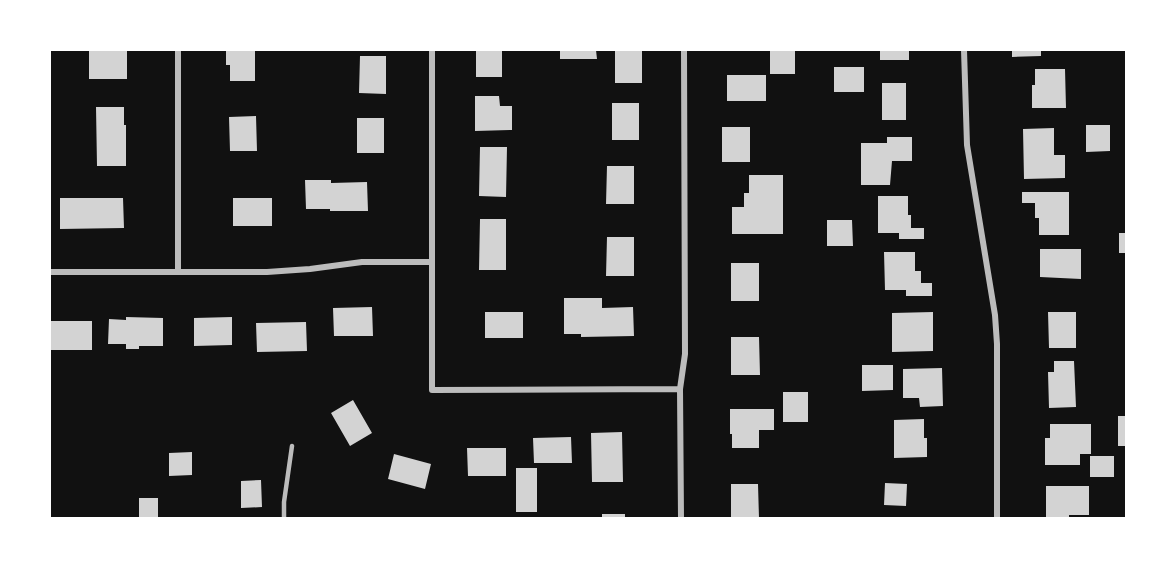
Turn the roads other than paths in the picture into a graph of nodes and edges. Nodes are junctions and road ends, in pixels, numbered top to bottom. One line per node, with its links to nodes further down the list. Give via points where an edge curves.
1 (178, 50): 7 (street)
2 (432, 50): 5 (street)
3 (684, 50): 8 (street, via 685,354)
4 (964, 50): 12 (street, via 966,145 995,315)
5 (432, 262): 7 (street, via 362,262 267,272); 8 (street, via 432,390)
6 (50, 272): 7 (street)
7 (178, 272)
8 (680, 389): 11 (street)
9 (292, 446): 10 (lane)
10 (284, 519)
11 (681, 519)
12 (997, 519)

